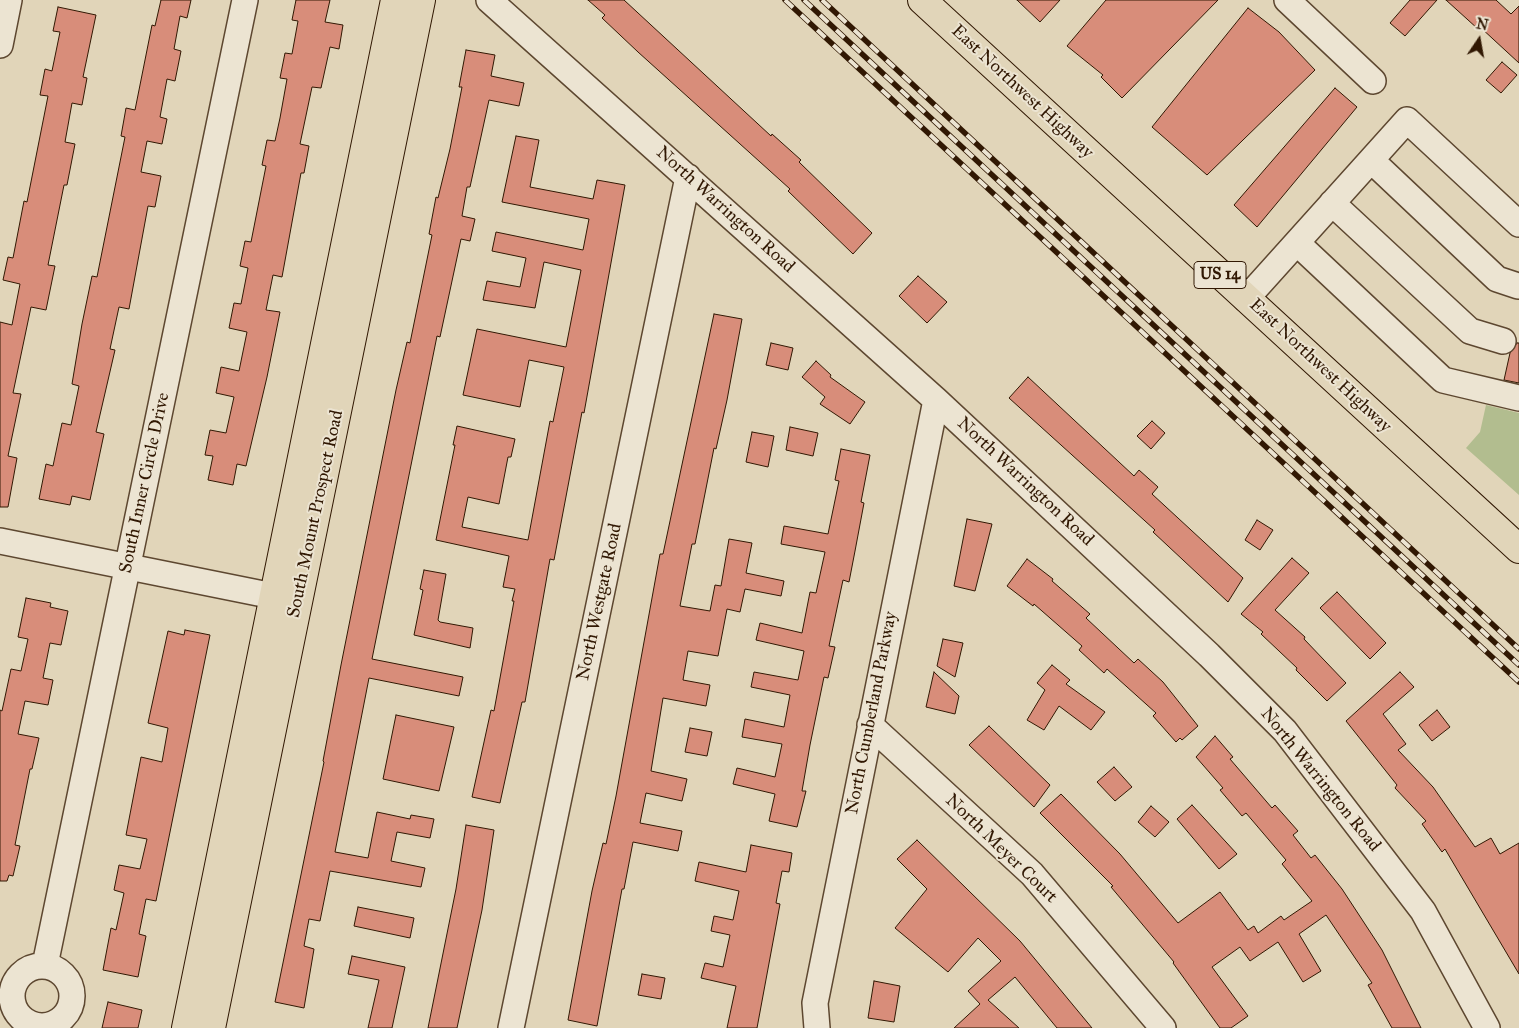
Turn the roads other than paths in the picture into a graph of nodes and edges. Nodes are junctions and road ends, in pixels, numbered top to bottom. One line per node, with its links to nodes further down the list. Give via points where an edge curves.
1 (9, 0): 8 (street)
2 (245, 0): 22 (street, South Inner Circle Drive)
3 (395, 0): 23 (main road, South Mount Prospect Road)
4 (421, 0): 23 (main road, South Mount Prospect Road)
5 (489, 0): 11 (street, North Warrington Road)
6 (922, 0): 16 (main road, East Northwest Highway / US 14)
7 (1287, 0): 9 (street)
8 (0, 45)
9 (1373, 80)
10 (1371, 160): 12 (street); 13 (street, via 1407,120); 15 (street, via 1497,279)
11 (688, 177): 19 (street, North Warrington Road); 28 (street, North Westgate Road)
12 (1332, 203): 14 (street); 17 (street, via 1470,331)
13 (1519, 224)
14 (1297, 243): 16 (street); 18 (street, via 1443,380)
15 (1518, 286)
16 (1246, 299): 21 (main road, East Northwest Highway / US 14)
17 (1503, 341)
18 (1519, 398)
19 (936, 400): 24 (street, North Cumberland Parkway); 31 (street, North Warrington Road, via 1209,654 1285,731 1424,911)
20 (0, 541): 22 (street)
21 (1519, 549)
22 (127, 567): 23 (street); 25 (street, South Inner Circle Drive)
23 (286, 599): 26 (main road, South Mount Prospect Road); 27 (main road, South Mount Prospect Road)
24 (870, 725): 29 (street, North Cumberland Parkway, via 815,1003); 30 (street, North Meyer Court, via 1032,874)
25 (45, 965)
26 (186, 1028)
27 (211, 1028)
28 (511, 1028)
29 (818, 1028)
30 (1163, 1028)
31 (1487, 1028)

